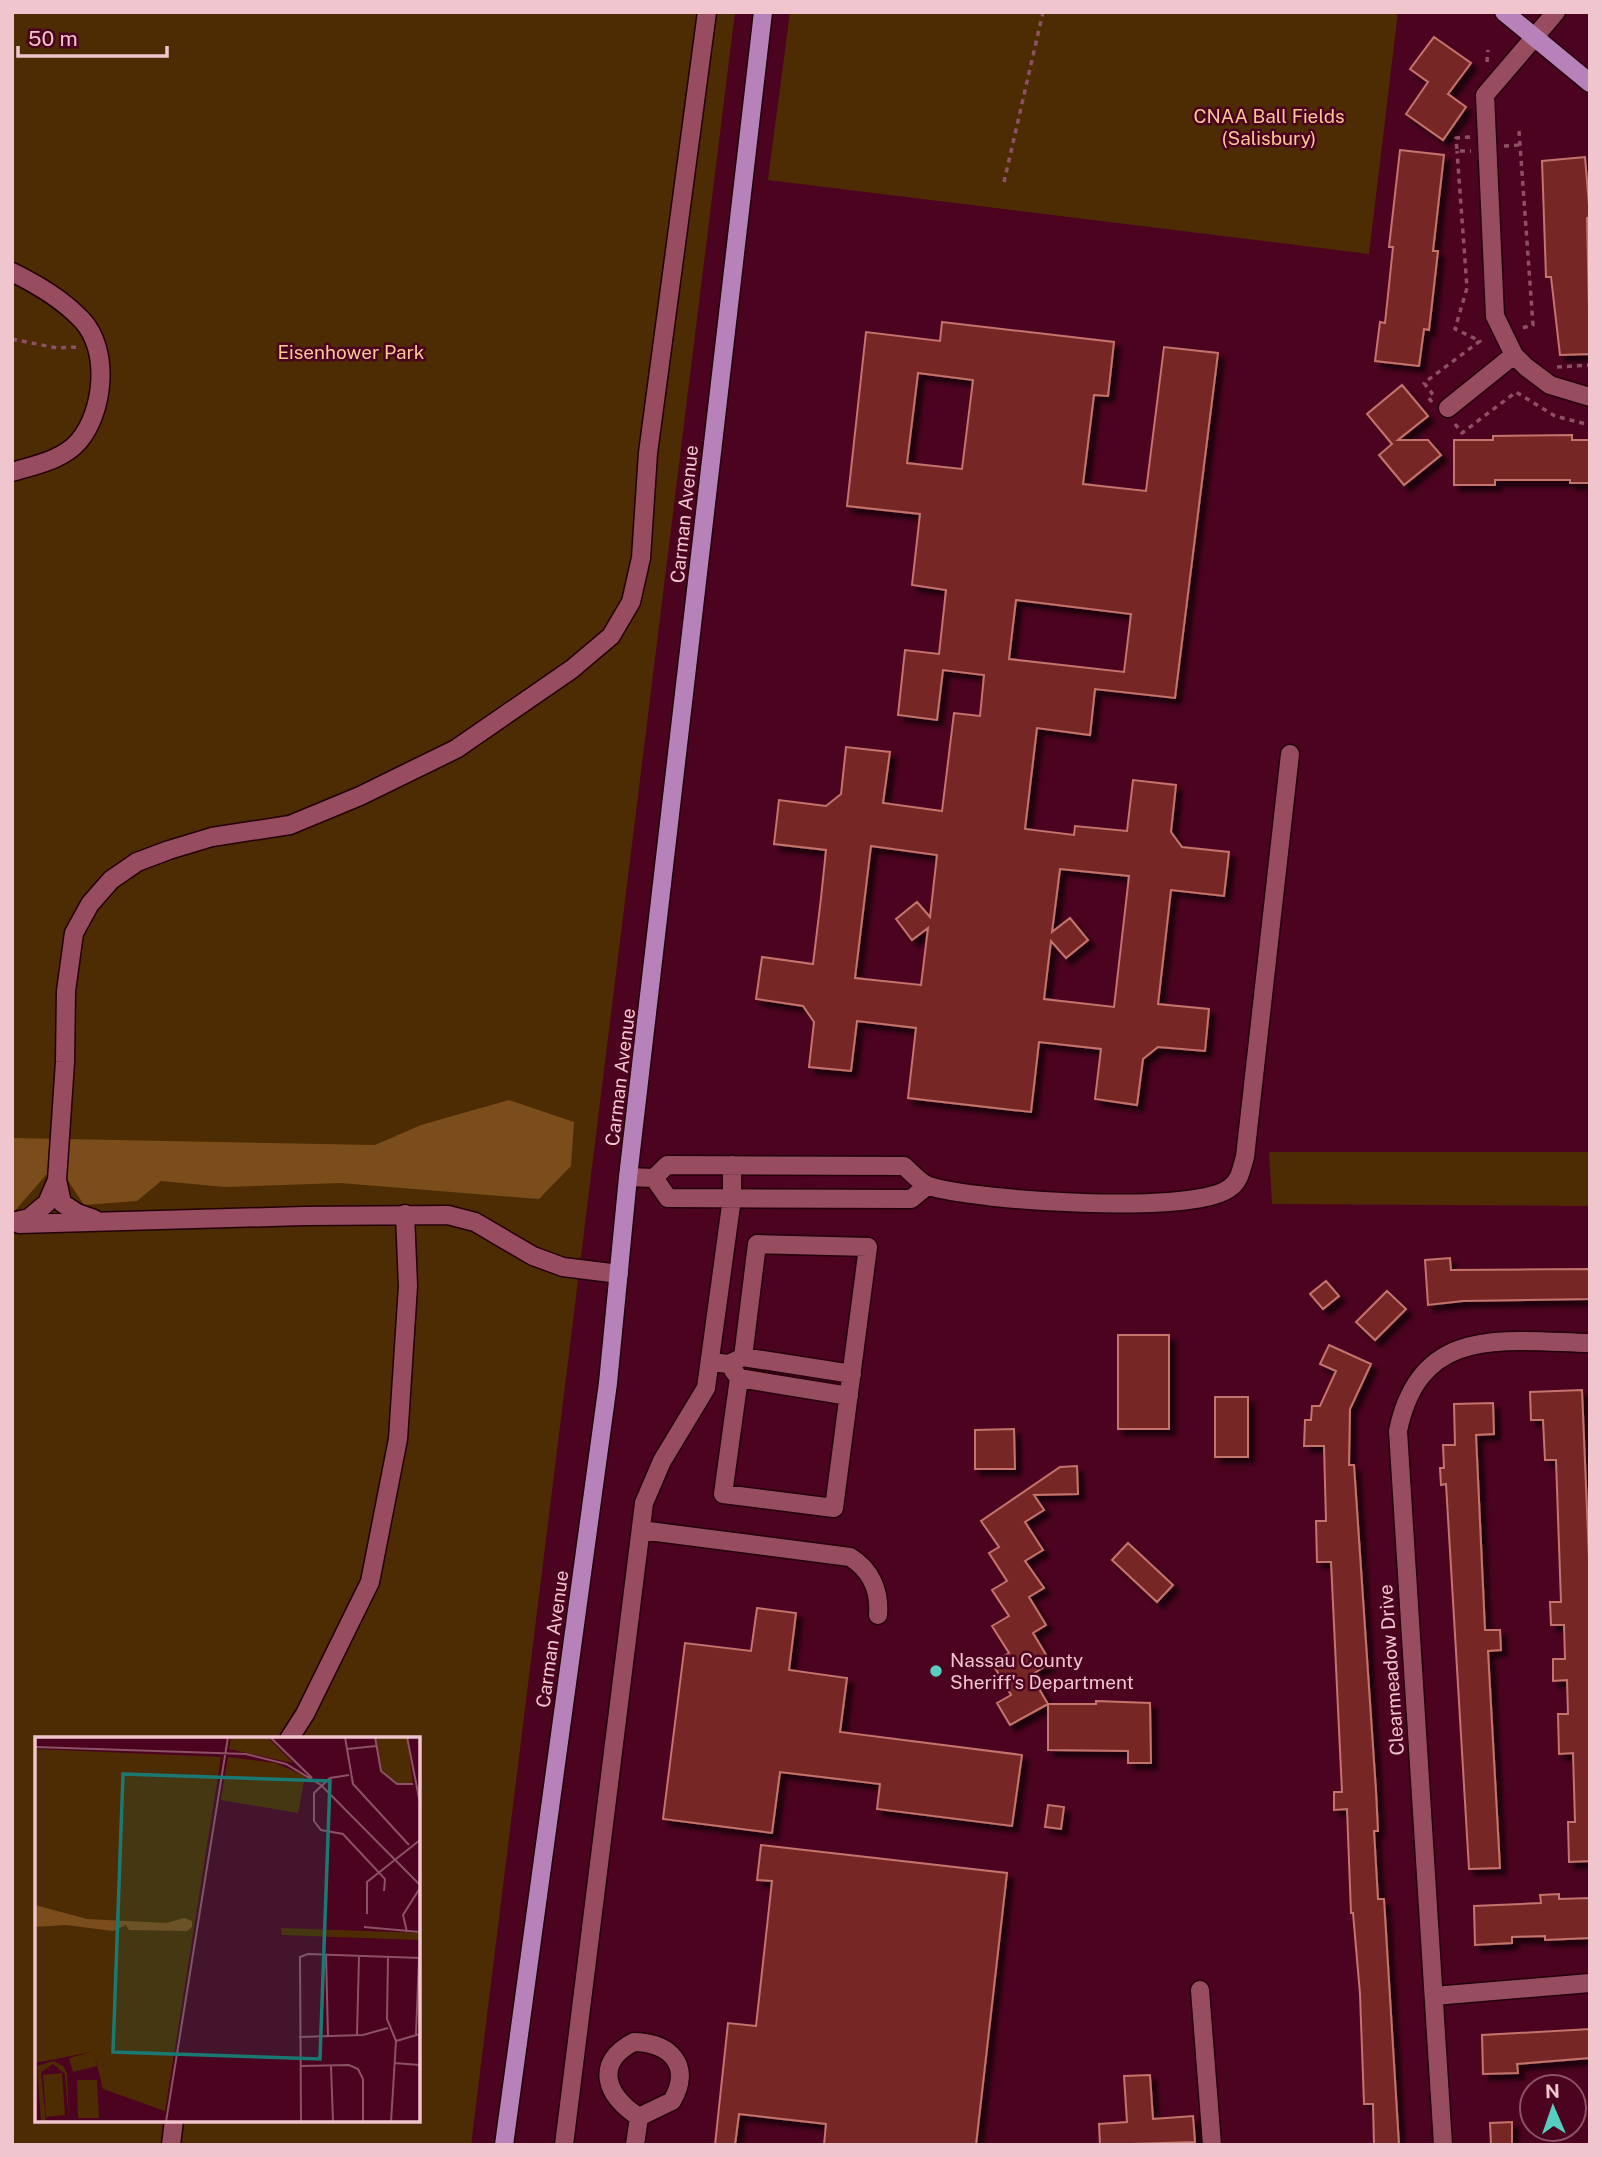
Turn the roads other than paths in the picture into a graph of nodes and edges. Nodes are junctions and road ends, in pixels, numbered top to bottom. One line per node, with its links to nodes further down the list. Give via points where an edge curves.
1 (708, 12): 16 (street, via 648,453 641,558 631,602 611,636 572,669 456,749 290,825 212,837 169,850 137,862 111,880 74,933 66,991)
2 (762, 12): 14 (main road, Carman Avenue)
3 (1504, 12): 5 (main road)
4 (1556, 12): 5 (street)
5 (1535, 35): 6 (main road); 8 (street, via 1485,94 1495,316)
6 (1590, 82)
7 (12, 272): 11 (street, via 50,292 84,322 101,379 94,412 79,441 53,460)
8 (1514, 355): 9 (street, via 1550,385); 10 (street)
9 (1590, 397)
10 (1443, 412)
11 (12, 472)
12 (1290, 754): 17 (street, via 1245,1157 1238,1181 1226,1191 1184,1202 997,1196)
13 (732, 1165): 15 (street, via 667,1165); 17 (street, via 904,1166); 18 (street)
14 (628, 1177): 15 (street); 22 (main road, Carman Avenue)
15 (653, 1178): 18 (street, via 668,1198)
16 (57, 1180): 20 (street, via 62,1203); 21 (street, via 47,1203 29,1218)
17 (927, 1186): 18 (street, via 911,1199)
18 (732, 1198): 24 (street)
19 (405, 1214): 20 (street); 22 (street, via 448,1215 475,1222 533,1256 564,1267); 29 (street, via 408,1286 398,1439 370,1582)
20 (102, 1222): 21 (street)
21 (12, 1223)
22 (619, 1274): 36 (main road, Carman Avenue)
23 (1590, 1343): 32 (street, Clearmeadow Drive, via 1481,1343 1459,1348 1421,1373 1401,1415 1399,1486)
24 (730, 1365): 25 (street); 25 (street, via 757,1244 868,1247); 26 (street); 26 (street, via 723,1494 834,1508); 27 (street, via 706,1388 662,1461 644,1503)
25 (852, 1374): 26 (street)
26 (849, 1396)
27 (640, 1530): 28 (street, via 850,1557 871,1577 880,1600); 37 (street)
28 (878, 1615)
29 (290, 1737)
30 (1590, 1983): 32 (street)
31 (1200, 1990): 39 (street)
32 (1434, 1996): 40 (street, Clearmeadow Drive)
33 (639, 2117): 33 (street, via 672,2101 682,2077 669,2052 651,2042 634,2042 617,2051 610,2062 610,2091); 38 (street)
34 (174, 2122): 35 (street)
35 (171, 2145)
36 (504, 2145)
37 (564, 2145)
38 (635, 2145)
39 (1212, 2145)
40 (1443, 2145)

